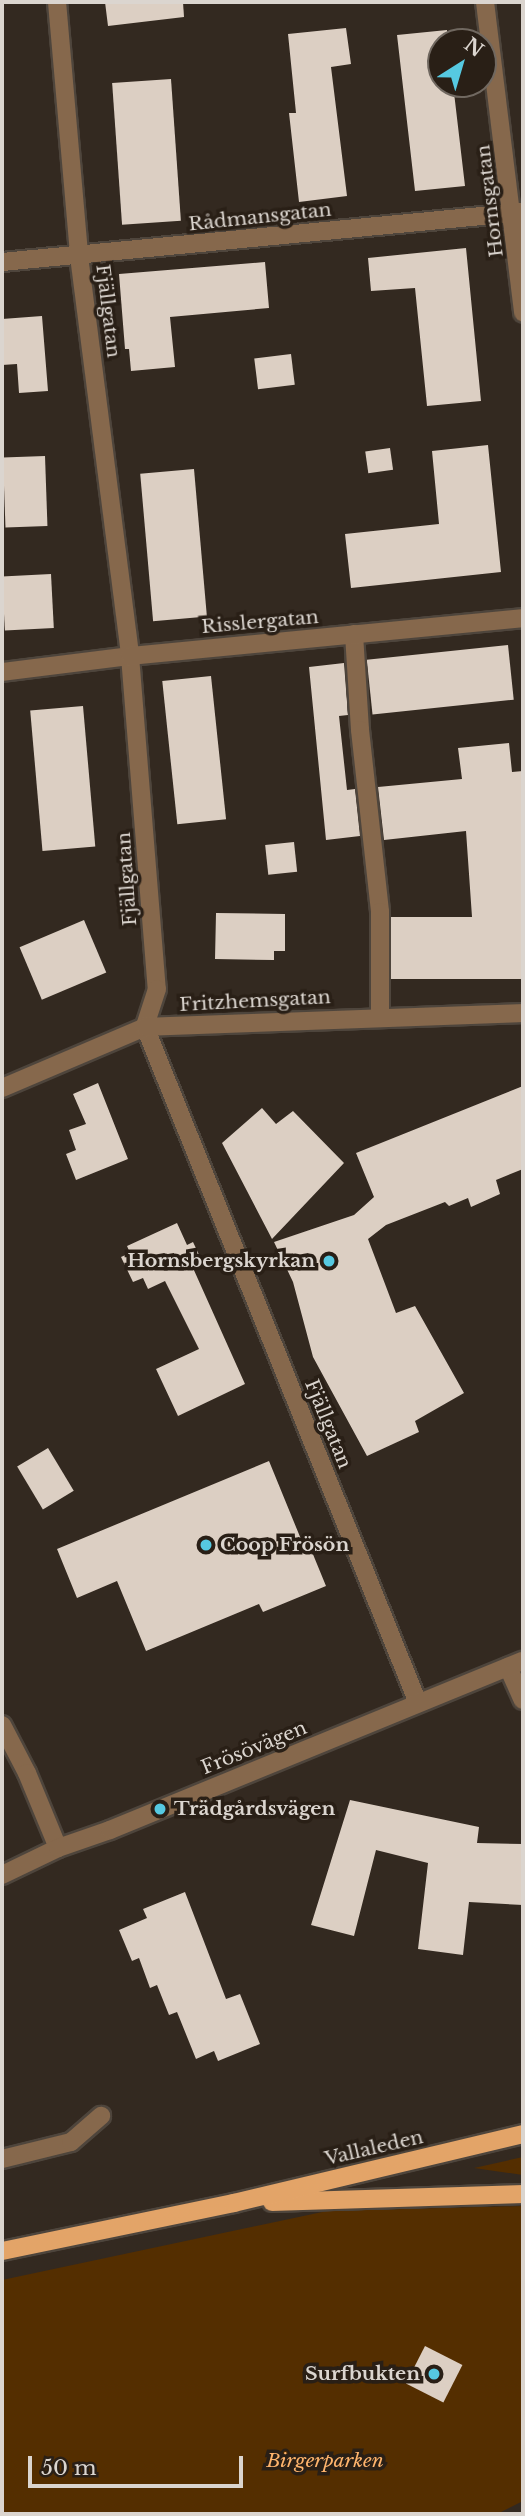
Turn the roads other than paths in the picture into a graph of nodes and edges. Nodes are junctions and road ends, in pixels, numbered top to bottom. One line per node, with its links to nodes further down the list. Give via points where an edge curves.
1 (57, 2): 4 (street, Fjällgatan)
2 (485, 2): 3 (street, Hornsgatan)
3 (518, 212): 4 (street, Rådmansgatan); 6 (street, Hornsgatan)
4 (79, 256): 5 (street, Rådmansgatan); 9 (street, Fjällgatan)
5 (2, 262)
6 (523, 313)
7 (523, 618): 8 (street, Risslergatan)
8 (354, 634): 9 (street, Risslergatan); 12 (street, via 380,912)
9 (130, 656): 10 (street, Risslergatan); 13 (street, Fjällgatan, via 157,989)
10 (2, 672)
11 (523, 1013): 12 (street, Fritzhemsgatan)
12 (380, 1016): 13 (street, Fritzhemsgatan)
13 (145, 1027): 14 (street, Fritzhemsgatan); 17 (street, Fjällgatan)
14 (2, 1088)
15 (516, 1664): 16 (street); 17 (street, Frösövägen)
16 (523, 1700)
17 (418, 1703): 19 (street, Frösövägen)
18 (2, 1725): 19 (street)
19 (58, 1848): 20 (street, Frösövägen)
20 (2, 1875)
21 (101, 2116): 23 (street, via 71,2142)
22 (523, 2134): 25 (main road, Vallaleden)
23 (2, 2159)
24 (523, 2194): 25 (main road, Vallaleden)
25 (234, 2203): 26 (main road, Vallaleden)
26 (2, 2251)

